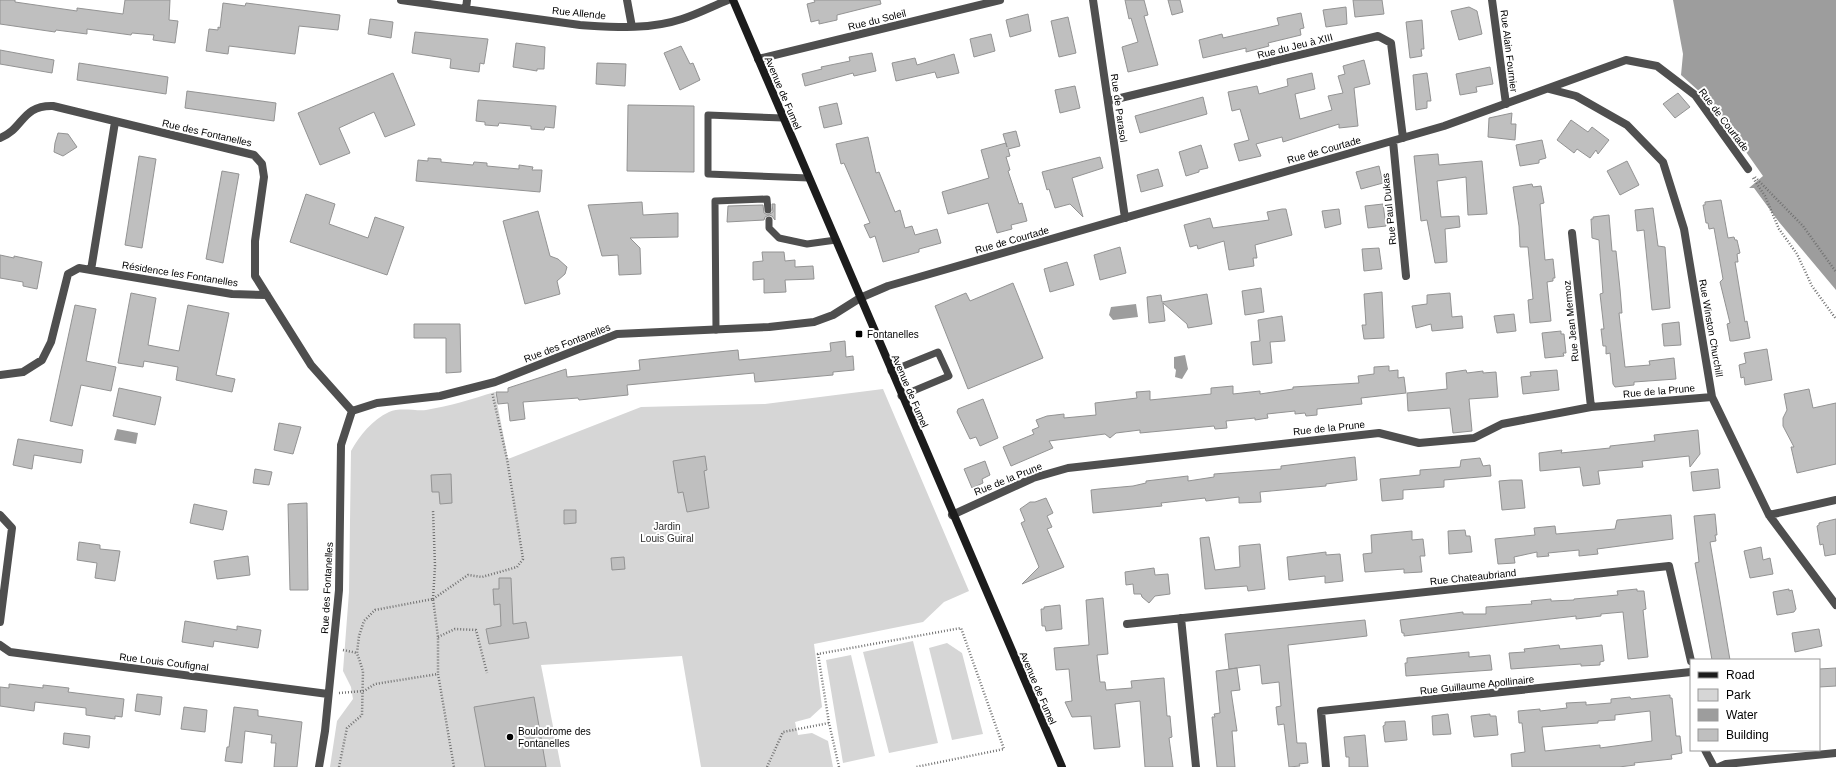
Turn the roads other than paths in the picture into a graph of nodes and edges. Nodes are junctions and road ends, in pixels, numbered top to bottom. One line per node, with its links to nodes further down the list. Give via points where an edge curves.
1 (401, 0): 9 (street, Rue Allende)
2 (468, 0): 9 (street)
3 (627, 0): 10 (street)
4 (728, 0): 10 (street, Rue Allende, via 675,21)
5 (733, 0): 11 (main road, Avenue de Fumel)
6 (1000, 0): 11 (street, Rue du Soleil)
7 (1094, 0): 13 (street, Rue de Parasol)
8 (1492, 0): 14 (street, Rue Alain Fournier)
9 (466, 9): 10 (street, Rue Allende, via 580,25)
10 (632, 27)
11 (758, 59): 15 (main road, Avenue de Fumel)
12 (1549, 89): 14 (street, Rue de Courtade); 20 (street, Rue de Courtade, via 1626,60 1657,66 1695,95); 35 (street, Rue Winston Churchill, via 1576,96 1627,125 1663,162 1684,229)
13 (1108, 101): 18 (street, Rue du Jeu à XIII, via 1378,36 1391,43); 23 (street, Rue de Parasol)
14 (1506, 104): 18 (street, Rue de Courtade)
15 (783, 118): 21 (main road, Avenue de Fumel); 21 (lane, via 708,115 708,174)
16 (115, 122): 17 (street, Rue des Fontanelles, via 53,106 41,106 24,117 9,135); 27 (street); 29 (street, Rue des Fontanelles, via 254,155 262,164 264,177 255,240 255,276)
17 (0, 138)
18 (1403, 138): 19 (street, Rue de Courtade)
19 (1393, 141): 23 (street, Rue de Courtade); 28 (street, Rue Paul Dukas)
20 (1748, 169)
21 (809, 178): 26 (main road, Avenue de Fumel)
22 (768, 210): 31 (lane, via 767,199 715,201)
23 (1125, 218): 30 (street, Rue de Courtade, via 888,286)
24 (768, 220): 26 (lane, via 769,228 779,238 807,244)
25 (1572, 233): 36 (street, Rue Jean Mermoz)
26 (836, 240): 30 (main road, Avenue de Fumel)
27 (91, 270): 29 (street, Résidence les Fontanelles, via 232,294); 33 (street, Résidence les Fontanelles, via 78,268 68,274 51,342 42,360 23,372)
28 (1406, 276)
29 (267, 294): 37 (street, Rue des Fontanelles, via 311,365)
30 (860, 298): 31 (street, Rue des Fontanelles, via 834,314 814,322); 32 (main road, Avenue de Fumel)
31 (716, 330): 37 (street, Rue des Fontanelles, via 617,334 495,382 440,396 377,403)
32 (891, 371): 34 (main road, Avenue de Fumel); 34 (lane, via 938,352 949,376)
33 (0, 375)
34 (901, 396): 40 (main road, Avenue de Fumel)
35 (1712, 397): 36 (street, Rue de la Prune); 41 (street, Rue Winston Churchill)
36 (1591, 407): 40 (street, Rue de la Prune, via 1502,424 1474,438 1418,443 1379,433 1068,468 1033,478)
37 (352, 411): 49 (street, Rue des Fontanelles, via 341,445 339,590)
38 (1836, 500): 41 (street)
39 (0, 515): 44 (street, via 12,528)
40 (952, 515): 53 (main road, Avenue de Fumel)
41 (1770, 515): 42 (street, Rue Winston Churchill)
42 (1836, 605)
43 (1181, 618): 45 (street, Rue Chateaubriand); 47 (street, Rue Chateaubriand, via 1669,566); 54 (street)
44 (0, 622)
45 (1127, 624)
46 (0, 645): 49 (street, Rue Louis Coufignal, via 10,652)
47 (1691, 659)
48 (1690, 672): 55 (street, Rue Guillaume Apollinaire, via 1321,711)
49 (328, 694): 52 (street, Rue des Fontanelles)
50 (1706, 751): 56 (street)
51 (1836, 753): 57 (street, via 1726,764)
52 (319, 767)
53 (1062, 767)
54 (1196, 767)
55 (1326, 767)
56 (1714, 767)
57 (1719, 767)

